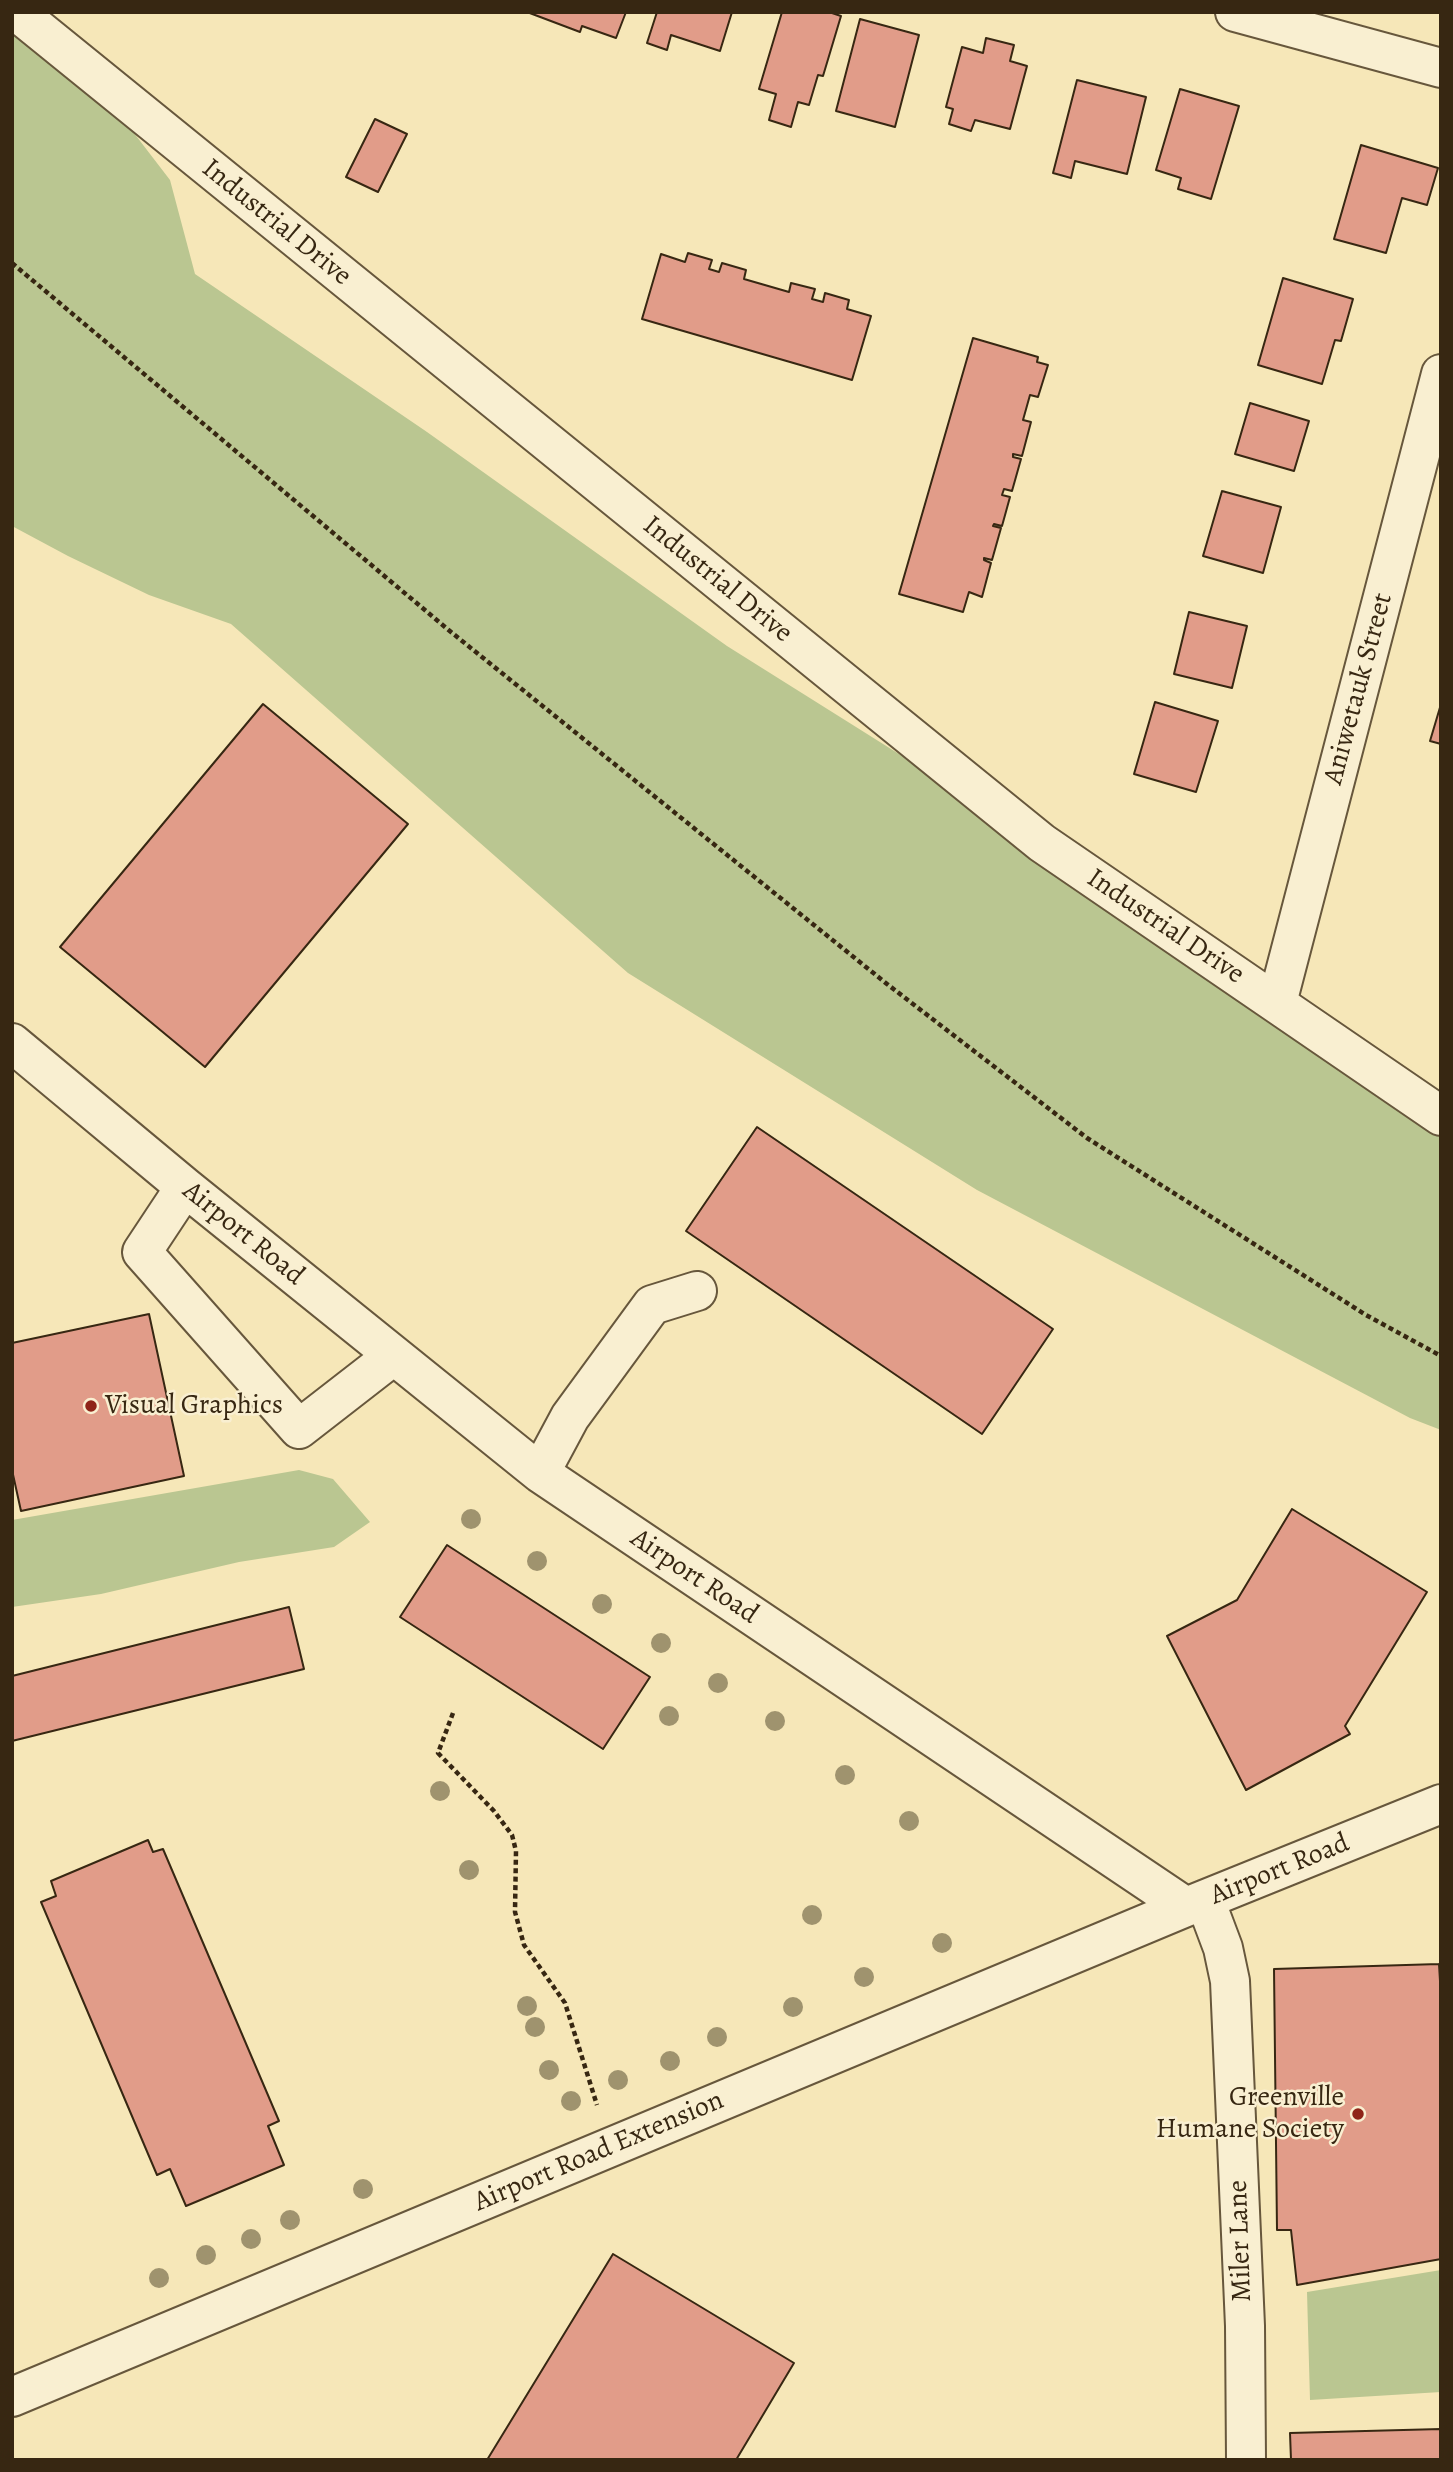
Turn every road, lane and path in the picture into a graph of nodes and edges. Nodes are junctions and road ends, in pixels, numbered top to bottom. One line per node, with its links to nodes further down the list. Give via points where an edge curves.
1 (17, 12): 6 (street, Industrial Drive, via 1042,843)
2 (1235, 12): 3 (street)
3 (1441, 68)
4 (12, 263): 12 (path, via 451,632 887,984 1087,1138 1366,1315)
5 (1441, 374): 6 (street, Aniwetauk Street)
6 (1277, 1003): 8 (street, Industrial Drive)
7 (12, 1043): 9 (street, Airport Road)
8 (1441, 1116)
9 (185, 1187): 11 (street, Airport Road); 11 (street, via 142,1252 299,1429)
10 (697, 1291): 13 (street, via 652,1305 570,1418)
11 (393, 1356): 13 (street, Airport Road)
12 (1441, 1356)
13 (540, 1473): 16 (street, Airport Road)
14 (453, 1713): 17 (path, via 438,1753 512,1835 516,1851 514,1912 524,1945 565,2003)
15 (1441, 1804): 16 (street, Airport Road)
16 (1196, 1903): 18 (street, Airport Road Extension); 19 (street, Miler Lane, via 1223,1948 1230,1981)
17 (598, 2106)
18 (12, 2397)
19 (1246, 2460)

